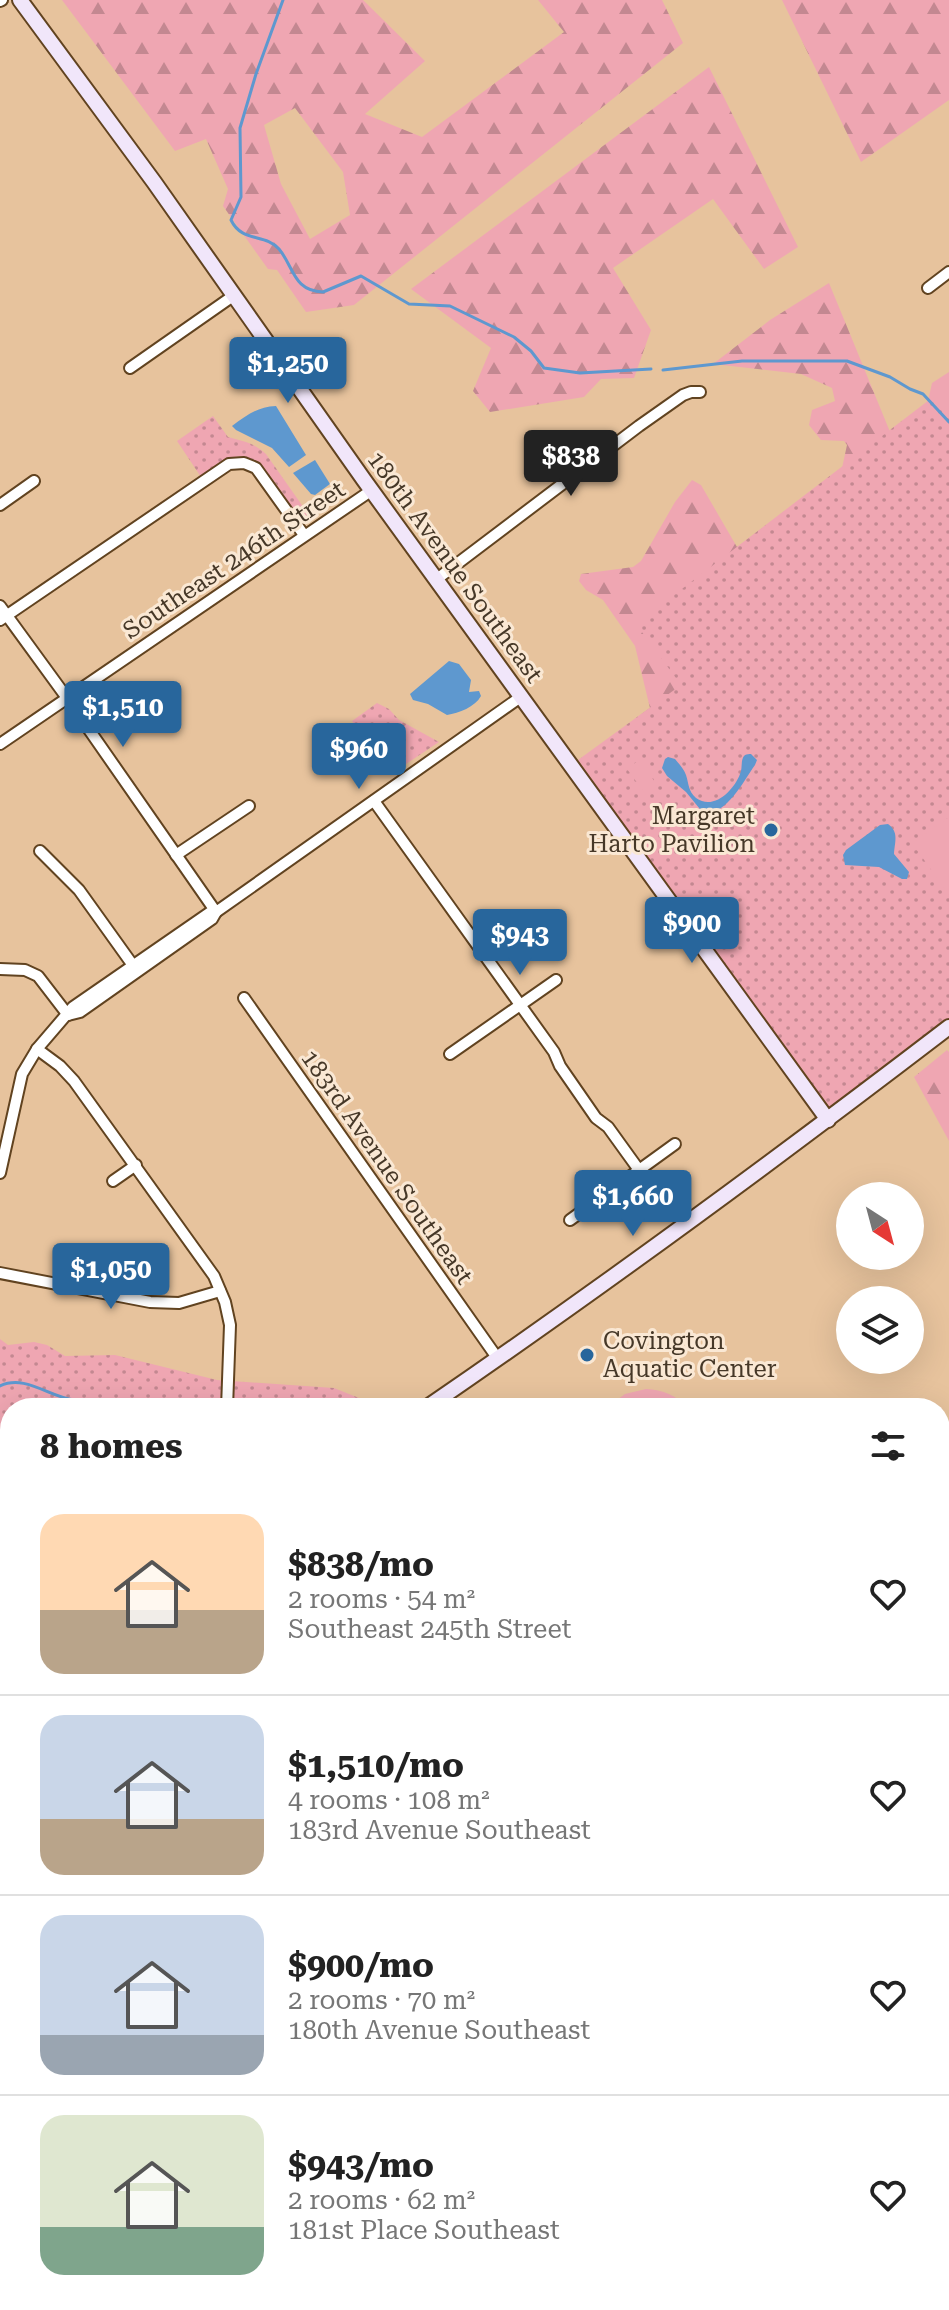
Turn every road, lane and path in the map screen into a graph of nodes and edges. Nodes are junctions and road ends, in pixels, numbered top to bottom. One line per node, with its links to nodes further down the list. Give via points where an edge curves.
1 (20, 0): 4 (street, 180th Avenue Southeast)
2 (949, 272): 3 (street)
3 (928, 288)
4 (233, 296): 5 (street); 8 (street, 180th Avenue Southeast)
5 (130, 368)
6 (700, 392): 11 (street, via 683,395 650,418)
7 (34, 481): 9 (street)
8 (372, 490): 10 (street, Southeast 246th Street); 11 (street, 180th Avenue Southeast)
9 (0, 505)
10 (304, 535): 12 (street, via 256,468 229,464); 14 (street, Southeast 246th Street)
11 (437, 579): 13 (street, 180th Avenue Southeast)
12 (2, 614): 14 (street)
13 (522, 696): 16 (street); 30 (street, 180th Avenue Southeast)
14 (67, 698): 15 (street, Southeast 246th Street); 19 (street)
15 (0, 744)
16 (374, 801): 20 (street); 25 (street)
17 (249, 806): 19 (street)
18 (40, 851): 21 (street, via 79,890)
19 (176, 855): 20 (street)
20 (216, 912): 21 (street)
21 (135, 968): 26 (street, via 80,1012)
22 (0, 969): 26 (street, via 38,976)
23 (556, 980): 25 (street)
24 (244, 998): 39 (street, 183rd Avenue Southeast)
25 (519, 1005): 29 (street); 33 (street, via 596,1118)
26 (68, 1015): 28 (street)
27 (949, 1027): 30 (street)
28 (37, 1049): 32 (street, via 74,1081); 34 (street, via 22,1074)
29 (450, 1054)
30 (828, 1120): 39 (street)
31 (675, 1144): 33 (street)
32 (136, 1165): 35 (street); 38 (street, via 207,1264)
33 (639, 1170): 36 (street)
34 (0, 1173)
35 (113, 1181)
36 (570, 1220)
37 (0, 1273): 38 (street, via 150,1302 179,1303)
38 (220, 1291): 40 (street, via 230,1325)
39 (498, 1359): 41 (street)
40 (227, 1398)
41 (441, 1398)

